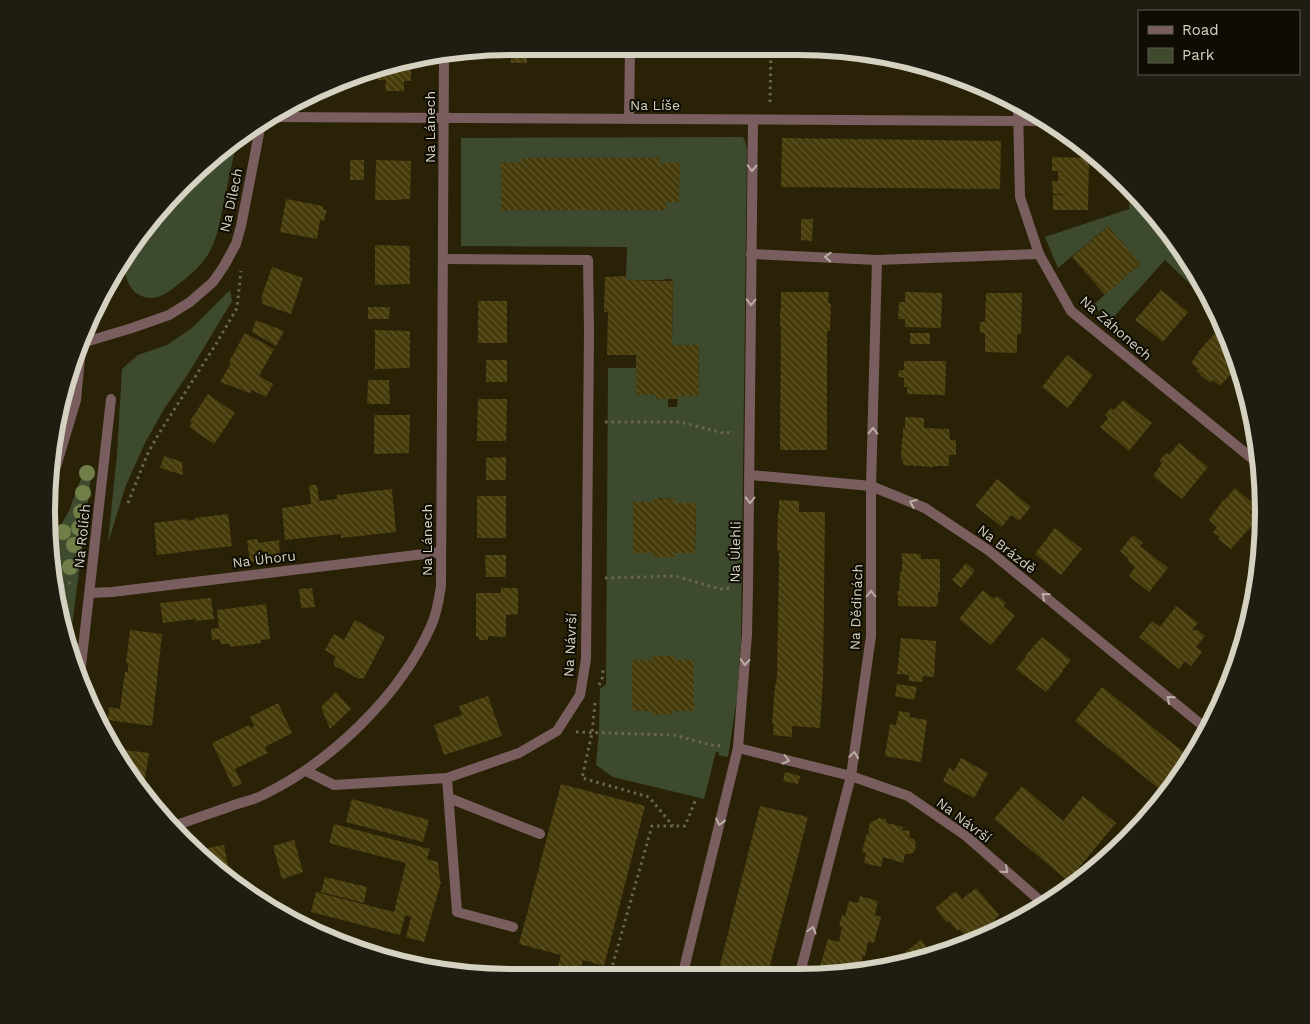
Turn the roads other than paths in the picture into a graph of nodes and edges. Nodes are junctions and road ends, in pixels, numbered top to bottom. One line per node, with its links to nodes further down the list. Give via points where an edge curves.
1 (630, 55): 6 (street)
2 (444, 60): 5 (street, Na Lánech)
3 (1018, 112): 8 (street, Na Záhonech)
4 (281, 117): 5 (street, Na Líše)
5 (444, 118): 6 (street, Na Líše); 13 (street, Na Lánech)
6 (629, 119): 7 (street, Na Líše)
7 (753, 120): 8 (street, Na Líše); 11 (street, Na Úlehli, one-way to 11)
8 (1019, 121): 9 (street, Na Líše); 12 (street, Na Záhonech, via 1020,197)
9 (1034, 121)
10 (259, 131): 15 (street, Na Dílech, via 236,244 213,282 169,315)
11 (751, 254): 14 (street, one-way to 11); 20 (street, Na Úlehli, one-way to 20)
12 (1039, 254): 14 (street); 18 (street, Na Záhonech, via 1071,311)
13 (443, 259): 22 (street, Na Lánech); 29 (street, Na Návrší, via 588,260 589,331 586,659 580,695 557,731 518,753)
14 (876, 260): 21 (street, Na Dědinách, one-way to 14)
15 (88, 341)
16 (79, 364): 19 (street, via 76,400)
17 (111, 399): 23 (street, Na Rolích)
18 (1252, 458)
19 (58, 459)
20 (750, 475): 21 (street, Na Brázdě); 26 (street, Na Úlehli, one-way to 26, via 747,634)
21 (871, 486): 25 (street, Na Brázdě, one-way to 21, via 988,550 925,508); 28 (street, Na Dědinách, one-way to 21, via 871,636)
22 (441, 552): 23 (street, Na Úhoru); 27 (street, Na Lánech, via 438,605 431,625 403,674 370,717)
23 (90, 593): 24 (street, Na Rolích)
24 (81, 665)
25 (1202, 725)
26 (738, 748): 28 (street, Na Návrší, one-way to 28); 35 (street, Na Úlehli, one-way to 35)
27 (306, 770): 29 (street, Na Návrší, via 334,785); 31 (street, via 262,796)
28 (852, 776): 33 (street, Na Návrší, one-way to 33, via 908,796 966,836); 36 (street, Na Dědinách, one-way to 28)
29 (447, 778): 30 (street)
30 (449, 798): 32 (street); 34 (street, via 457,912)
31 (179, 824)
32 (540, 834)
33 (1039, 900)
34 (513, 927)
35 (684, 969)
36 (801, 969)

